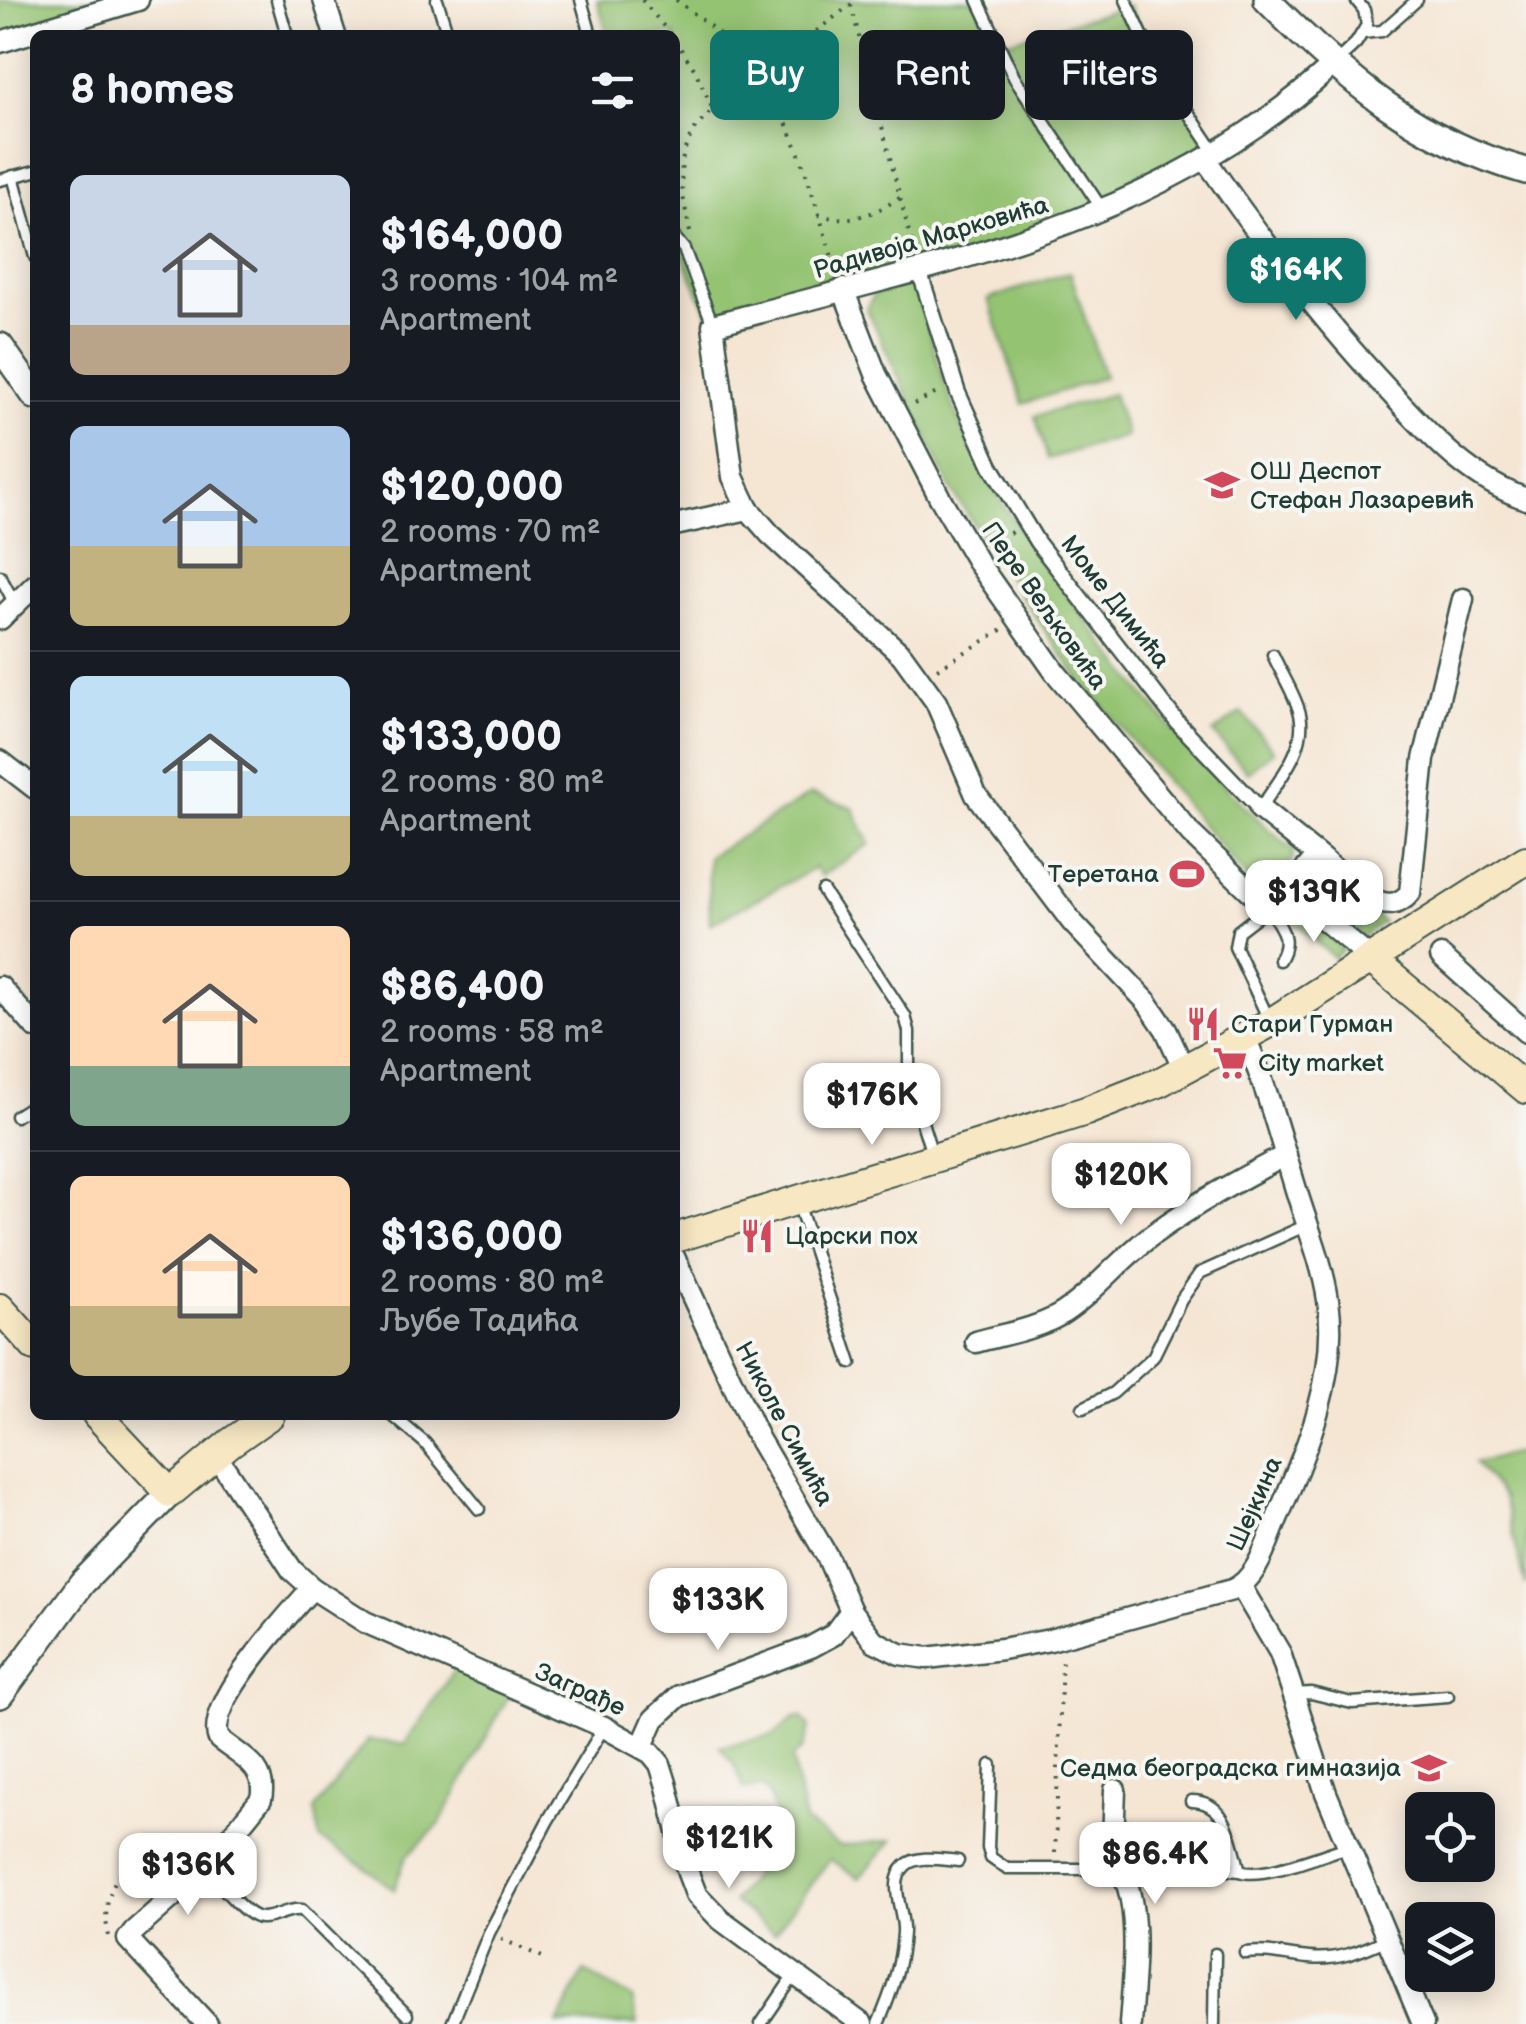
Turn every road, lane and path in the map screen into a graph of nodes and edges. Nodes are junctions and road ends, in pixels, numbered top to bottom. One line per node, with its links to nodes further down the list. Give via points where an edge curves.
1 (138, 0): 15 (street)
2 (277, 0): 16 (lane)
3 (324, 0): 17 (street)
4 (437, 0): 18 (lane)
5 (580, 0): 19 (lane)
6 (642, 0): 20 (path)
7 (676, 0): 21 (path)
8 (857, 0): 14 (path)
9 (978, 0): 37 (lane, via 1014,77)
10 (1126, 0): 31 (lane)
11 (1268, 0): 27 (street)
12 (1356, 0): 24 (lane, via 1368,19)
13 (1417, 0): 24 (lane, via 1382,31)
14 (850, 1): 22 (path); 36 (path)
15 (39, 30)
16 (286, 30)
17 (333, 30)
18 (446, 30)
19 (589, 30)
20 (666, 30)
21 (716, 30)
22 (815, 30)
23 (30, 33): 25 (street)
24 (1364, 33): 27 (lane)
25 (0, 42)
26 (680, 48): 28 (path)
27 (1334, 64): 31 (street, Радивоја Марковића); 32 (street, via 1402,118 1474,155)
28 (710, 103)
29 (710, 113): 41 (path, via 692,131 680,176)
30 (783, 120): 38 (path)
31 (1211, 157): 37 (street, Радивоја Марковића); 49 (street, via 1318,311 1437,445)
32 (1526, 171)
33 (30, 173): 34 (lane)
34 (13, 176): 35 (lane); 39 (lane)
35 (0, 180)
36 (900, 197): 38 (path, via 860,218); 42 (path)
37 (1102, 210): 42 (street, Радивоја Марковића)
38 (818, 216): 43 (path)
39 (30, 239)
40 (680, 245): 44 (lane)
41 (693, 245)
42 (919, 270): 43 (street, Радивоја Марковића); 46 (street, Моме Димића)
43 (843, 289): 44 (street, Радивоја Марковића); 48 (street, Пере Вељковића)
44 (713, 325): 50 (street, via 732,477)
45 (0, 346): 47 (street)
46 (955, 384): 48 (path); 51 (street, Моме Димића, via 991,466)
47 (30, 389)
48 (896, 413): 53 (street, Пере Вељковића)
49 (1526, 499)
50 (748, 508): 52 (street); 60 (street, via 882,633)
51 (1026, 523): 53 (path); 63 (street, Моме Димића, via 1178,722)
52 (680, 524)
53 (974, 557): 58 (street, Пере Вељковића)
54 (0, 576): 57 (lane)
55 (30, 590): 57 (street)
56 (1462, 599): 64 (street, Моме Димића, via 1424,758 1410,892 1391,905 1370,898)
57 (8, 612)
58 (1018, 620): 60 (path); 68 (street, Пере Вељковића, via 1191,834)
59 (1273, 655): 63 (lane, via 1300,714 1301,736)
60 (920, 679): 79 (street, via 976,794 1072,922 1147,1002)
61 (0, 762): 62 (street)
62 (30, 784)
63 (1260, 809): 64 (street, Моме Димића)
64 (1316, 856): 67 (street)
65 (1526, 860): 71 (main road)
66 (822, 890): 84 (lane, via 905,1016 910,1080)
67 (1289, 890): 68 (street); 71 (street)
68 (1268, 908): 70 (lane, via 1286,935); 74 (lane, via 1235,940)
69 (1441, 956): 77 (street)
70 (1279, 960)
71 (1372, 960): 76 (main road); 80 (main road)
72 (1263, 973): 74 (lane)
73 (0, 987): 75 (street)
74 (1257, 992): 76 (lane)
75 (30, 1020)
76 (1270, 1023): 78 (main road)
77 (1526, 1032)
78 (1245, 1038): 79 (main road); 83 (street, Шејкина)
79 (1184, 1069): 84 (main road, via 1124,1097)
80 (1526, 1089)
81 (30, 1107): 82 (lane)
82 (16, 1116)
83 (1286, 1155): 86 (street, Шејкина); 91 (street, via 1151,1236 1057,1316)
84 (934, 1160): 85 (main road)
85 (797, 1201): 87 (main road); 92 (lane)
86 (1307, 1226): 93 (lane, via 1200,1274 1152,1357 1113,1393); 100 (street, Шејкина, via 1330,1320 1315,1424)
87 (680, 1236)
88 (680, 1270): 102 (street, Николе Симића, via 758,1438)
89 (0, 1308): 90 (main road)
90 (30, 1341)
91 (976, 1342)
92 (850, 1363)
93 (1083, 1408)
94 (101, 1420): 98 (main road)
95 (263, 1420): 97 (main road)
96 (398, 1420): 99 (lane)
97 (216, 1455): 98 (main road); 101 (street, Заграђе, via 276,1550)
98 (170, 1492): 105 (street, via 82,1582)
99 (478, 1510)
100 (1241, 1586): 103 (street); 104 (street, Шејкина, via 1280,1653)
101 (312, 1588): 107 (street, Заграђе, via 366,1622); 115 (street, via 250,1660 216,1721 219,1739 253,1764 263,1789)
102 (851, 1611): 103 (street, via 874,1641 914,1656); 108 (street, via 833,1635 811,1647 679,1696 654,1719)
103 (1062, 1637): 116 (path)
104 (1294, 1694): 106 (lane, via 1352,1704); 113 (street, Шејкина)
105 (0, 1695)
106 (1448, 1696)
107 (604, 1728): 108 (street, Заграђе); 120 (lane)
108 (642, 1746): 126 (street, Заграђе, via 660,1764 696,1894)
109 (991, 1765): 116 (lane, via 991,1858 1007,1868)
110 (1116, 1790): 118 (street)
111 (1191, 1801): 119 (lane, via 1206,1801 1226,1822)
112 (147, 1841): 122 (path, via 116,1875 108,1908 110,1936)
113 (1349, 1846): 119 (lane, via 1260,1872); 121 (street, Шејкина)
114 (958, 1861): 128 (lane, via 916,1859 898,1876 904,1929 898,1972)
115 (206, 1867): 122 (street); 127 (lane, via 254,1916 302,1910)
116 (1054, 1868): 118 (lane)
117 (1207, 1868): 119 (lane)
118 (1113, 1869): 132 (street, via 1126,1881 1130,1908)
119 (1240, 1870)
120 (488, 1933): 125 (path); 130 (lane)
121 (1388, 1939): 123 (lane, via 1328,1959); 134 (street, Шејкина)
122 (128, 1940): 129 (street)
123 (1244, 1953)
124 (1215, 1954): 133 (lane)
125 (547, 1959)
126 (796, 1973): 128 (street, Заграђе); 131 (lane)
127 (407, 2016)
128 (863, 2023)
129 (207, 2024)
130 (452, 2024)
131 (762, 2024)
132 (1130, 2024)
133 (1214, 2024)
134 (1423, 2024)

